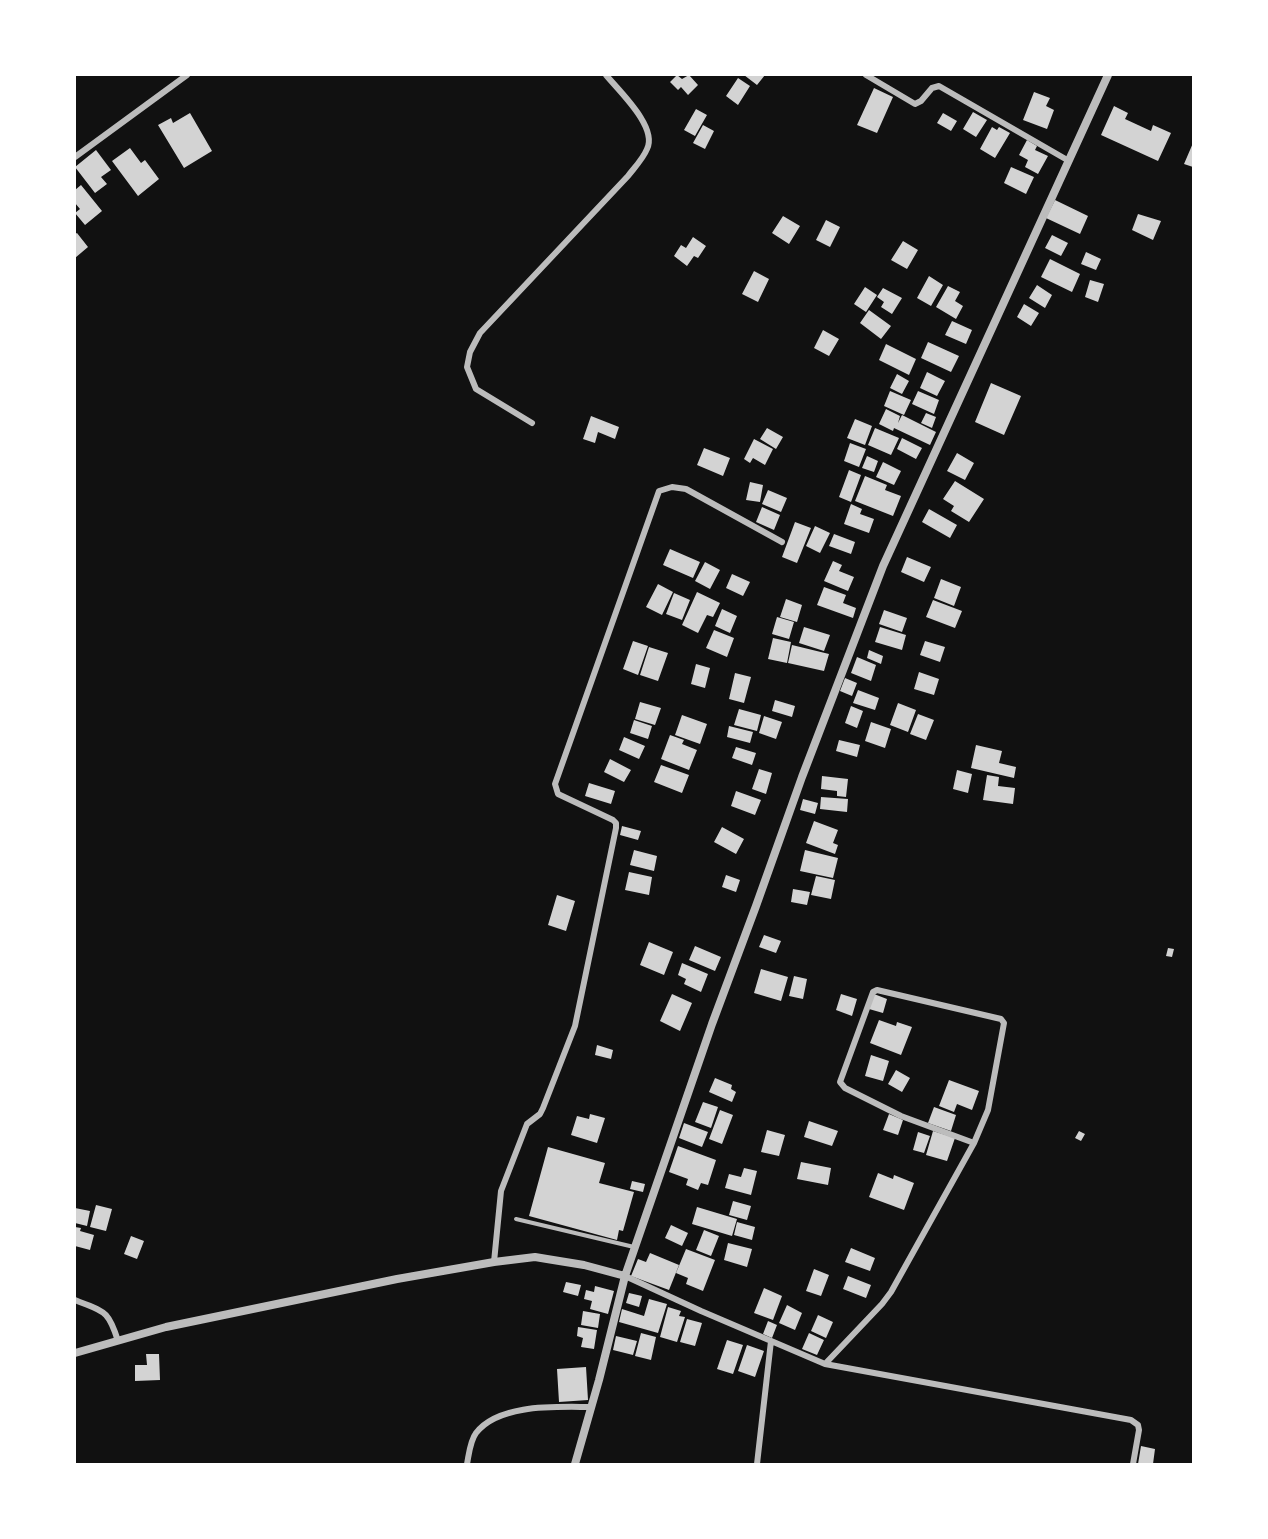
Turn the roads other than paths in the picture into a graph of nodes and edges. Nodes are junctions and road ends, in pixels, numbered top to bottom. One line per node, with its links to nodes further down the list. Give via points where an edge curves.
1 (187, 75): 5 (street)
2 (606, 75): 7 (street, via 643,120 650,135 648,148 628,176 480,333 470,352 467,367 476,389)
3 (866, 75): 6 (street, via 915,104 939,86)
4 (1108, 75): 6 (street)
5 (75, 158)
6 (1068, 161): 11 (street, via 883,566 802,777)
7 (532, 423)
8 (782, 542): 12 (street, via 686,489 672,487 659,491 555,784 558,794 613,820 616,828 575,1026 543,1108 527,1124 501,1191)
9 (974, 1143): 9 (street, via 988,1110 1004,1023 1001,1018 873,992 840,1082 901,1116); 18 (street, via 886,1299)
10 (516, 1218): 11 (lane)
11 (634, 1247): 13 (street)
12 (494, 1262): 13 (street, via 535,1257); 15 (street, via 248,1309)
13 (625, 1276): 16 (street); 19 (street)
14 (75, 1300): 15 (street, via 107,1315)
15 (118, 1341): 17 (street)
16 (771, 1341): 18 (street); 22 (street)
17 (75, 1353)
18 (825, 1364): 23 (street, via 1131,1420 1139,1430)
19 (591, 1407): 20 (street, via 537,1407 501,1417 477,1432); 21 (street)
20 (467, 1464)
21 (575, 1464)
22 (757, 1464)
23 (1133, 1464)

